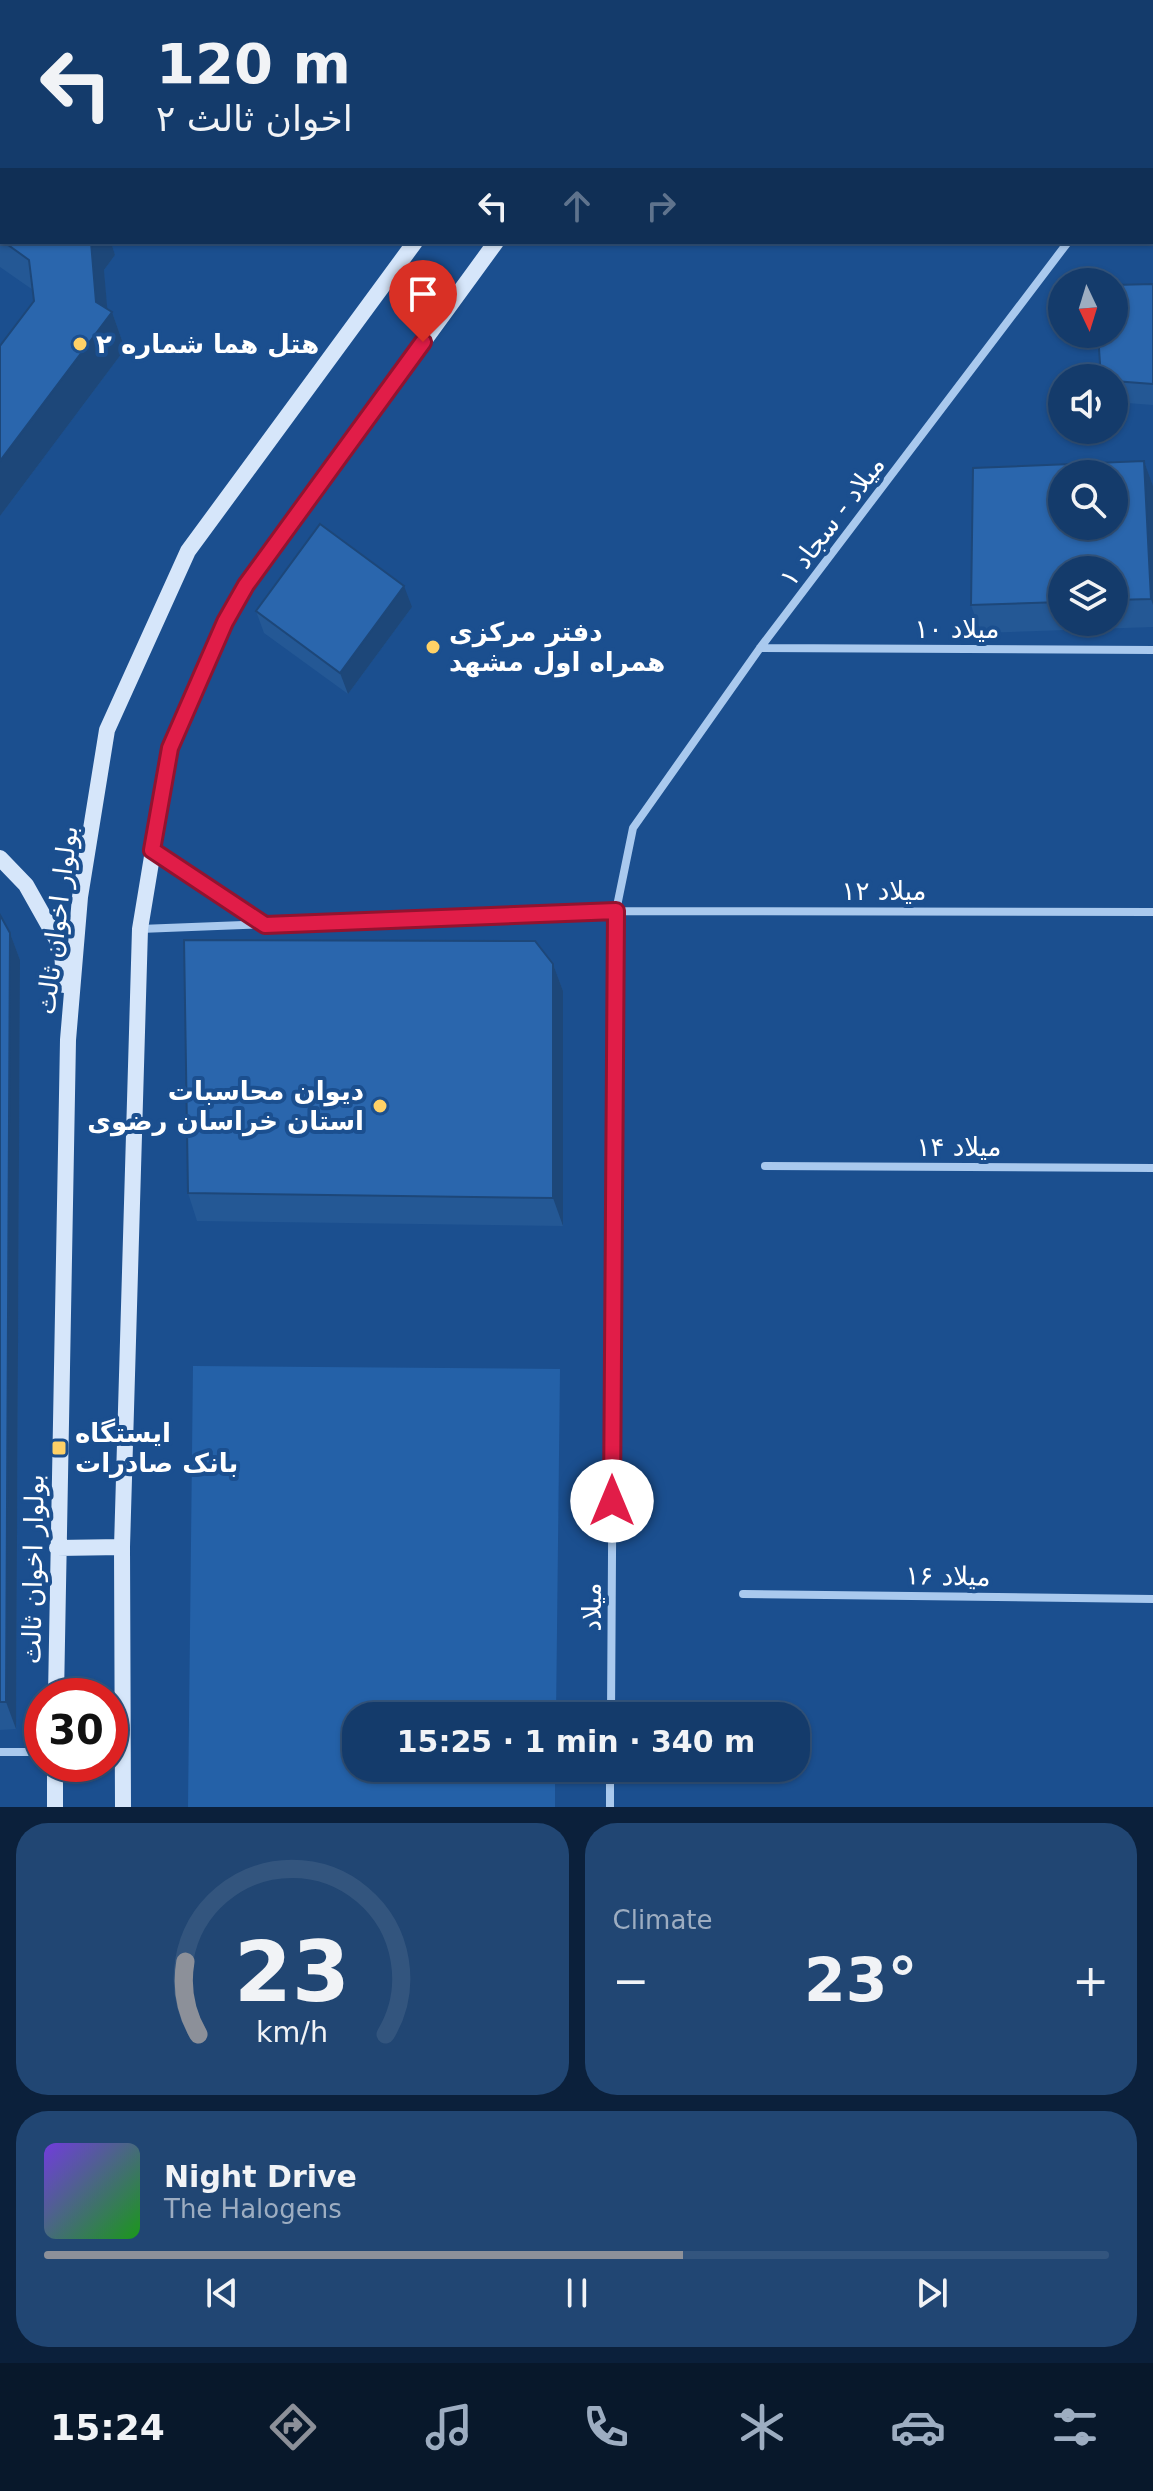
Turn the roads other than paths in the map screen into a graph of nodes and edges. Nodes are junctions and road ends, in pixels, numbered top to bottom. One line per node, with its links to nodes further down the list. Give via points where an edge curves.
1 (414, 244): 13 (street, بولوار اخوان ثالث, via 188,551 107,730 80,897)
2 (495, 244): 7 (street, via 246,585 170,748)
3 (1066, 244): 4 (street, میلاد - سجاد ۱)
4 (760, 648): 5 (street, میلاد ۱۰); 6 (street, میلاد - سجاد ۱)
5 (1153, 650)
6 (633, 828): 9 (street, میلاد)
7 (152, 850): 11 (street); 12 (street)
8 (0, 858): 13 (street, via 26,885 62,949)
9 (616, 911): 10 (street, میلاد ۱۲); 11 (street, میلاد ۱۲); 21 (street, میلاد)
10 (1153, 912)
11 (265, 925): 12 (street, میلاد ۱۲)
12 (140, 929): 16 (street)
13 (68, 1040): 17 (street, بولوار اخوان ثالث)
14 (765, 1166): 15 (street, میلاد ۱۴)
15 (1153, 1168)
16 (122, 1547): 17 (street); 27 (street)
17 (57, 1548): 20 (street, بولوار اخوان ثالث)
18 (743, 1594): 19 (street, میلاد ۱۶)
19 (1153, 1599)
20 (56, 1678)
21 (611, 1702)
22 (0, 1752): 23 (street)
23 (24, 1752)
24 (55, 1782): 26 (street)
25 (610, 1782): 28 (street)
26 (55, 1807)
27 (123, 1807)
28 (610, 1807)

